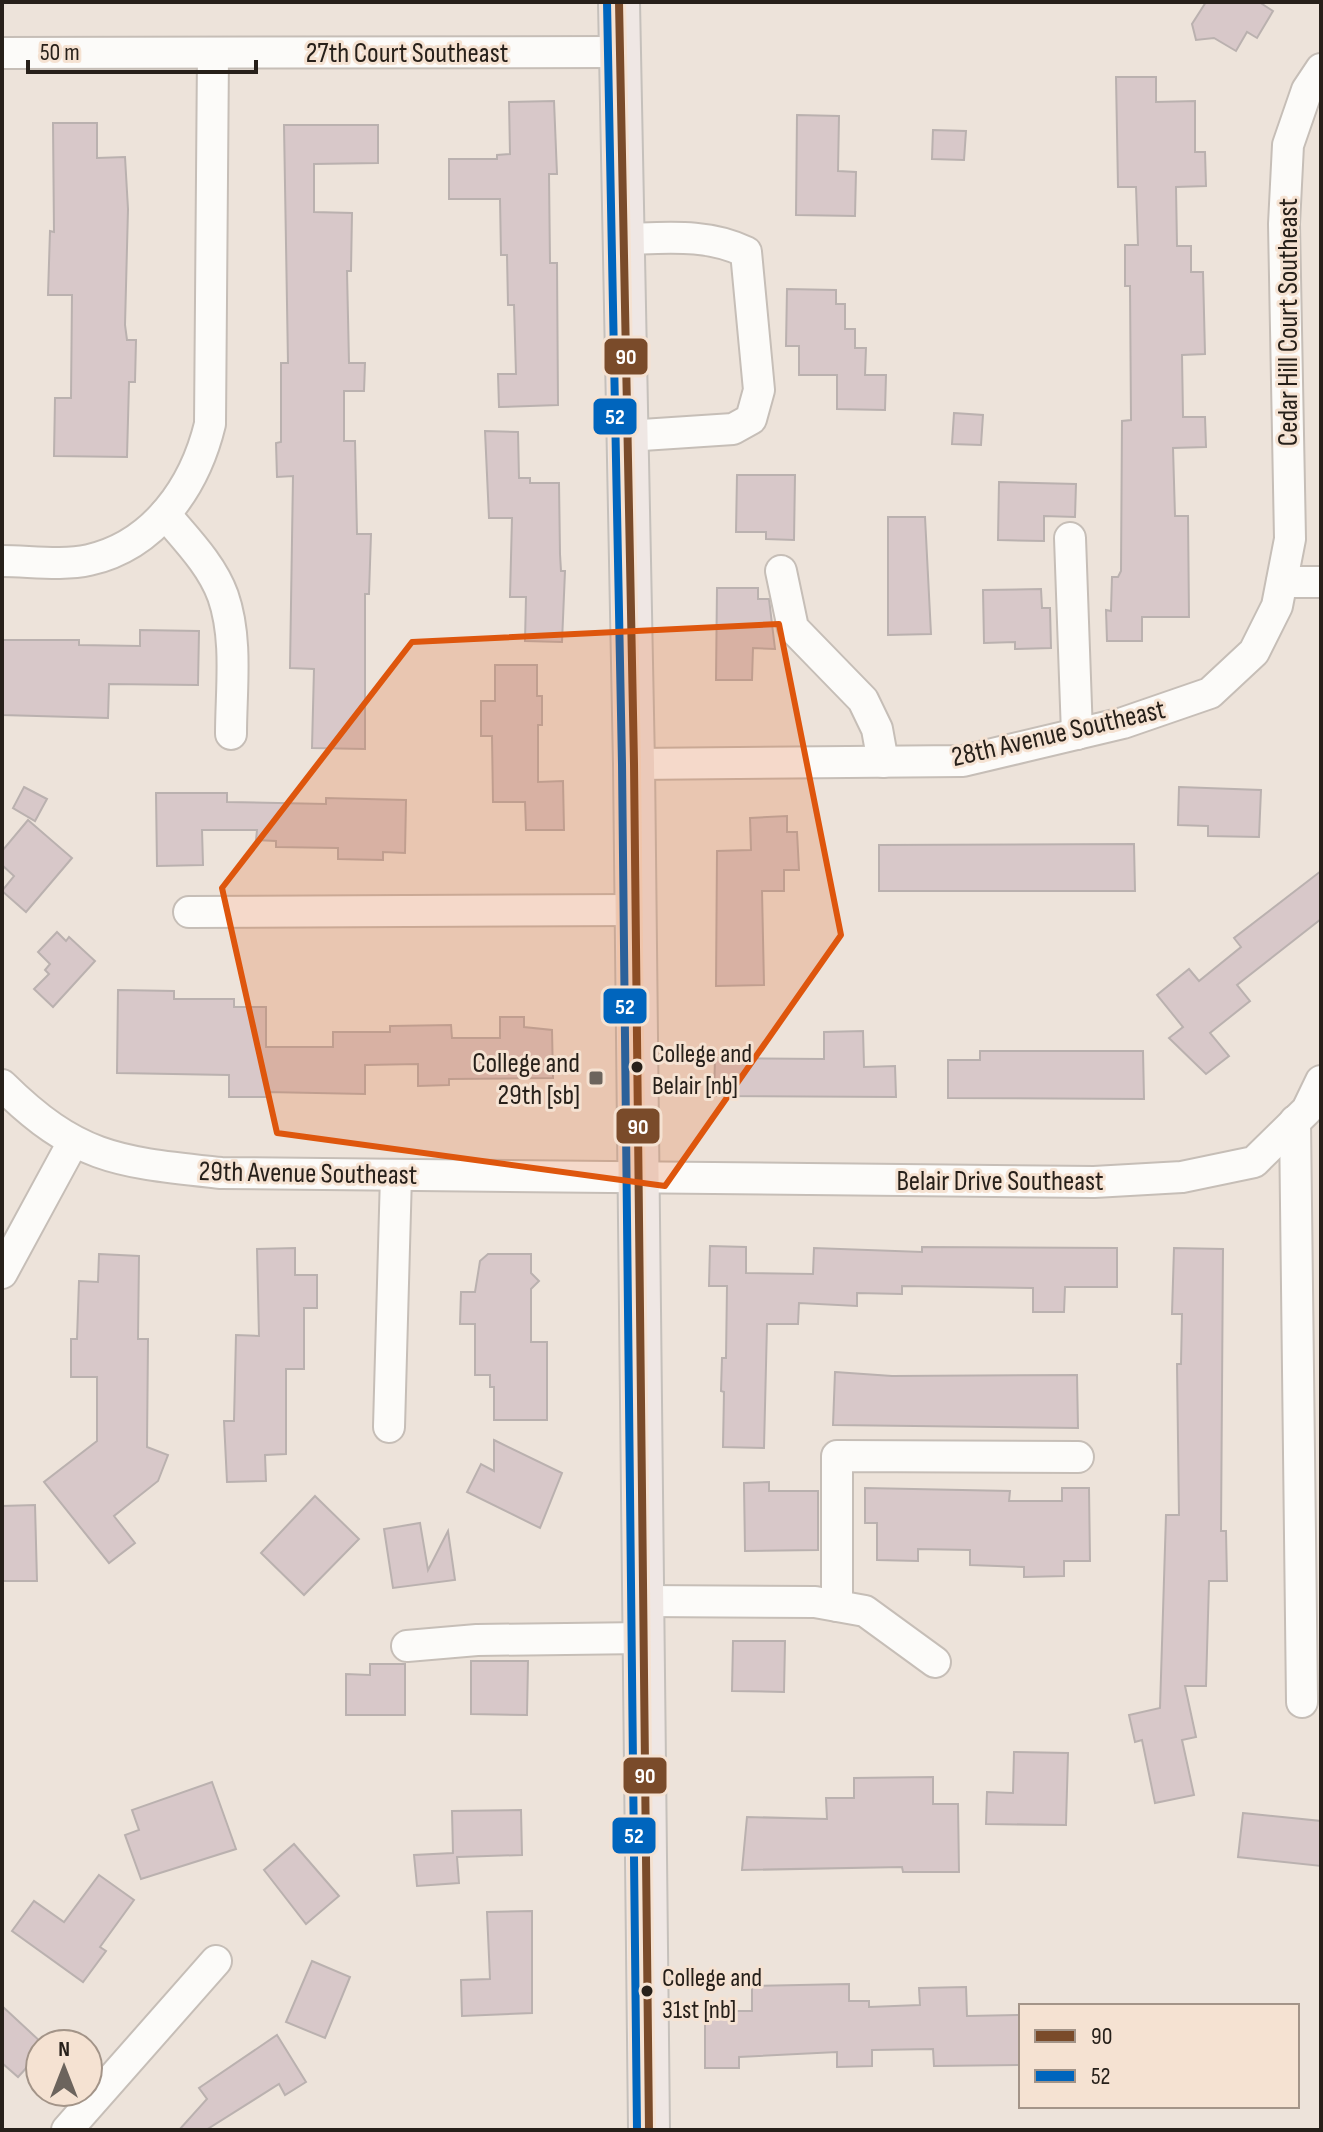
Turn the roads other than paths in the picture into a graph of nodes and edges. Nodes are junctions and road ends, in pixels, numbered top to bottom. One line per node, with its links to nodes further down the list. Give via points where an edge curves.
1 (619, 2): 2 (main road)
2 (619, 52): 4 (street, 27th Court Southeast); 6 (main road)
3 (2, 53): 4 (street, 27th Court Southeast)
4 (213, 53): 8 (street, via 210,424 191,479)
5 (1321, 69): 12 (street, Cedar Hill Court Southeast, via 1307,90 1288,145 1284,224 1290,539)
6 (623, 239): 7 (main road); 7 (street, via 692,238 724,242 746,252 759,390 751,419 733,429)
7 (627, 436): 17 (main road)
8 (165, 514): 10 (street, via 128,544 88,561); 14 (street, via 197,552 222,594 231,637)
9 (1070, 538): 15 (street)
10 (2, 561)
11 (781, 571): 16 (street, via 793,628 863,700 877,729)
12 (1282, 582): 13 (street); 15 (street, 28th Avenue Southeast, via 1277,606 1254,652 1210,693)
13 (1321, 582)
14 (231, 734)
15 (1077, 734): 16 (street, 28th Avenue Southeast, via 963,761)
16 (883, 762): 17 (street, 28th Avenue Southeast)
17 (634, 764): 18 (main road)
18 (634, 910): 19 (street); 25 (main road)
19 (189, 912)
20 (1321, 1081): 22 (street, Belair Drive Southeast, via 1307,1110)
21 (2, 1085): 23 (street, 29th Avenue Southeast)
22 (1295, 1121): 25 (street, Belair Drive Southeast, via 1254,1162 1182,1177 1094,1182); 33 (street)
23 (72, 1144): 24 (street, 29th Avenue Southeast, via 131,1163 221,1173); 26 (street)
24 (396, 1175): 25 (street, 29th Avenue Southeast); 27 (street)
25 (638, 1177): 30 (main road)
26 (2, 1273)
27 (389, 1427)
28 (1078, 1457): 29 (street, via 837,1456)
29 (837, 1606): 30 (street, via 787,1601); 32 (street, via 865,1611)
30 (644, 1620): 31 (street); 36 (main road)
31 (407, 1646)
32 (935, 1662)
33 (1302, 1702)
34 (216, 1961): 35 (street)
35 (67, 2130)
36 (649, 2130)

